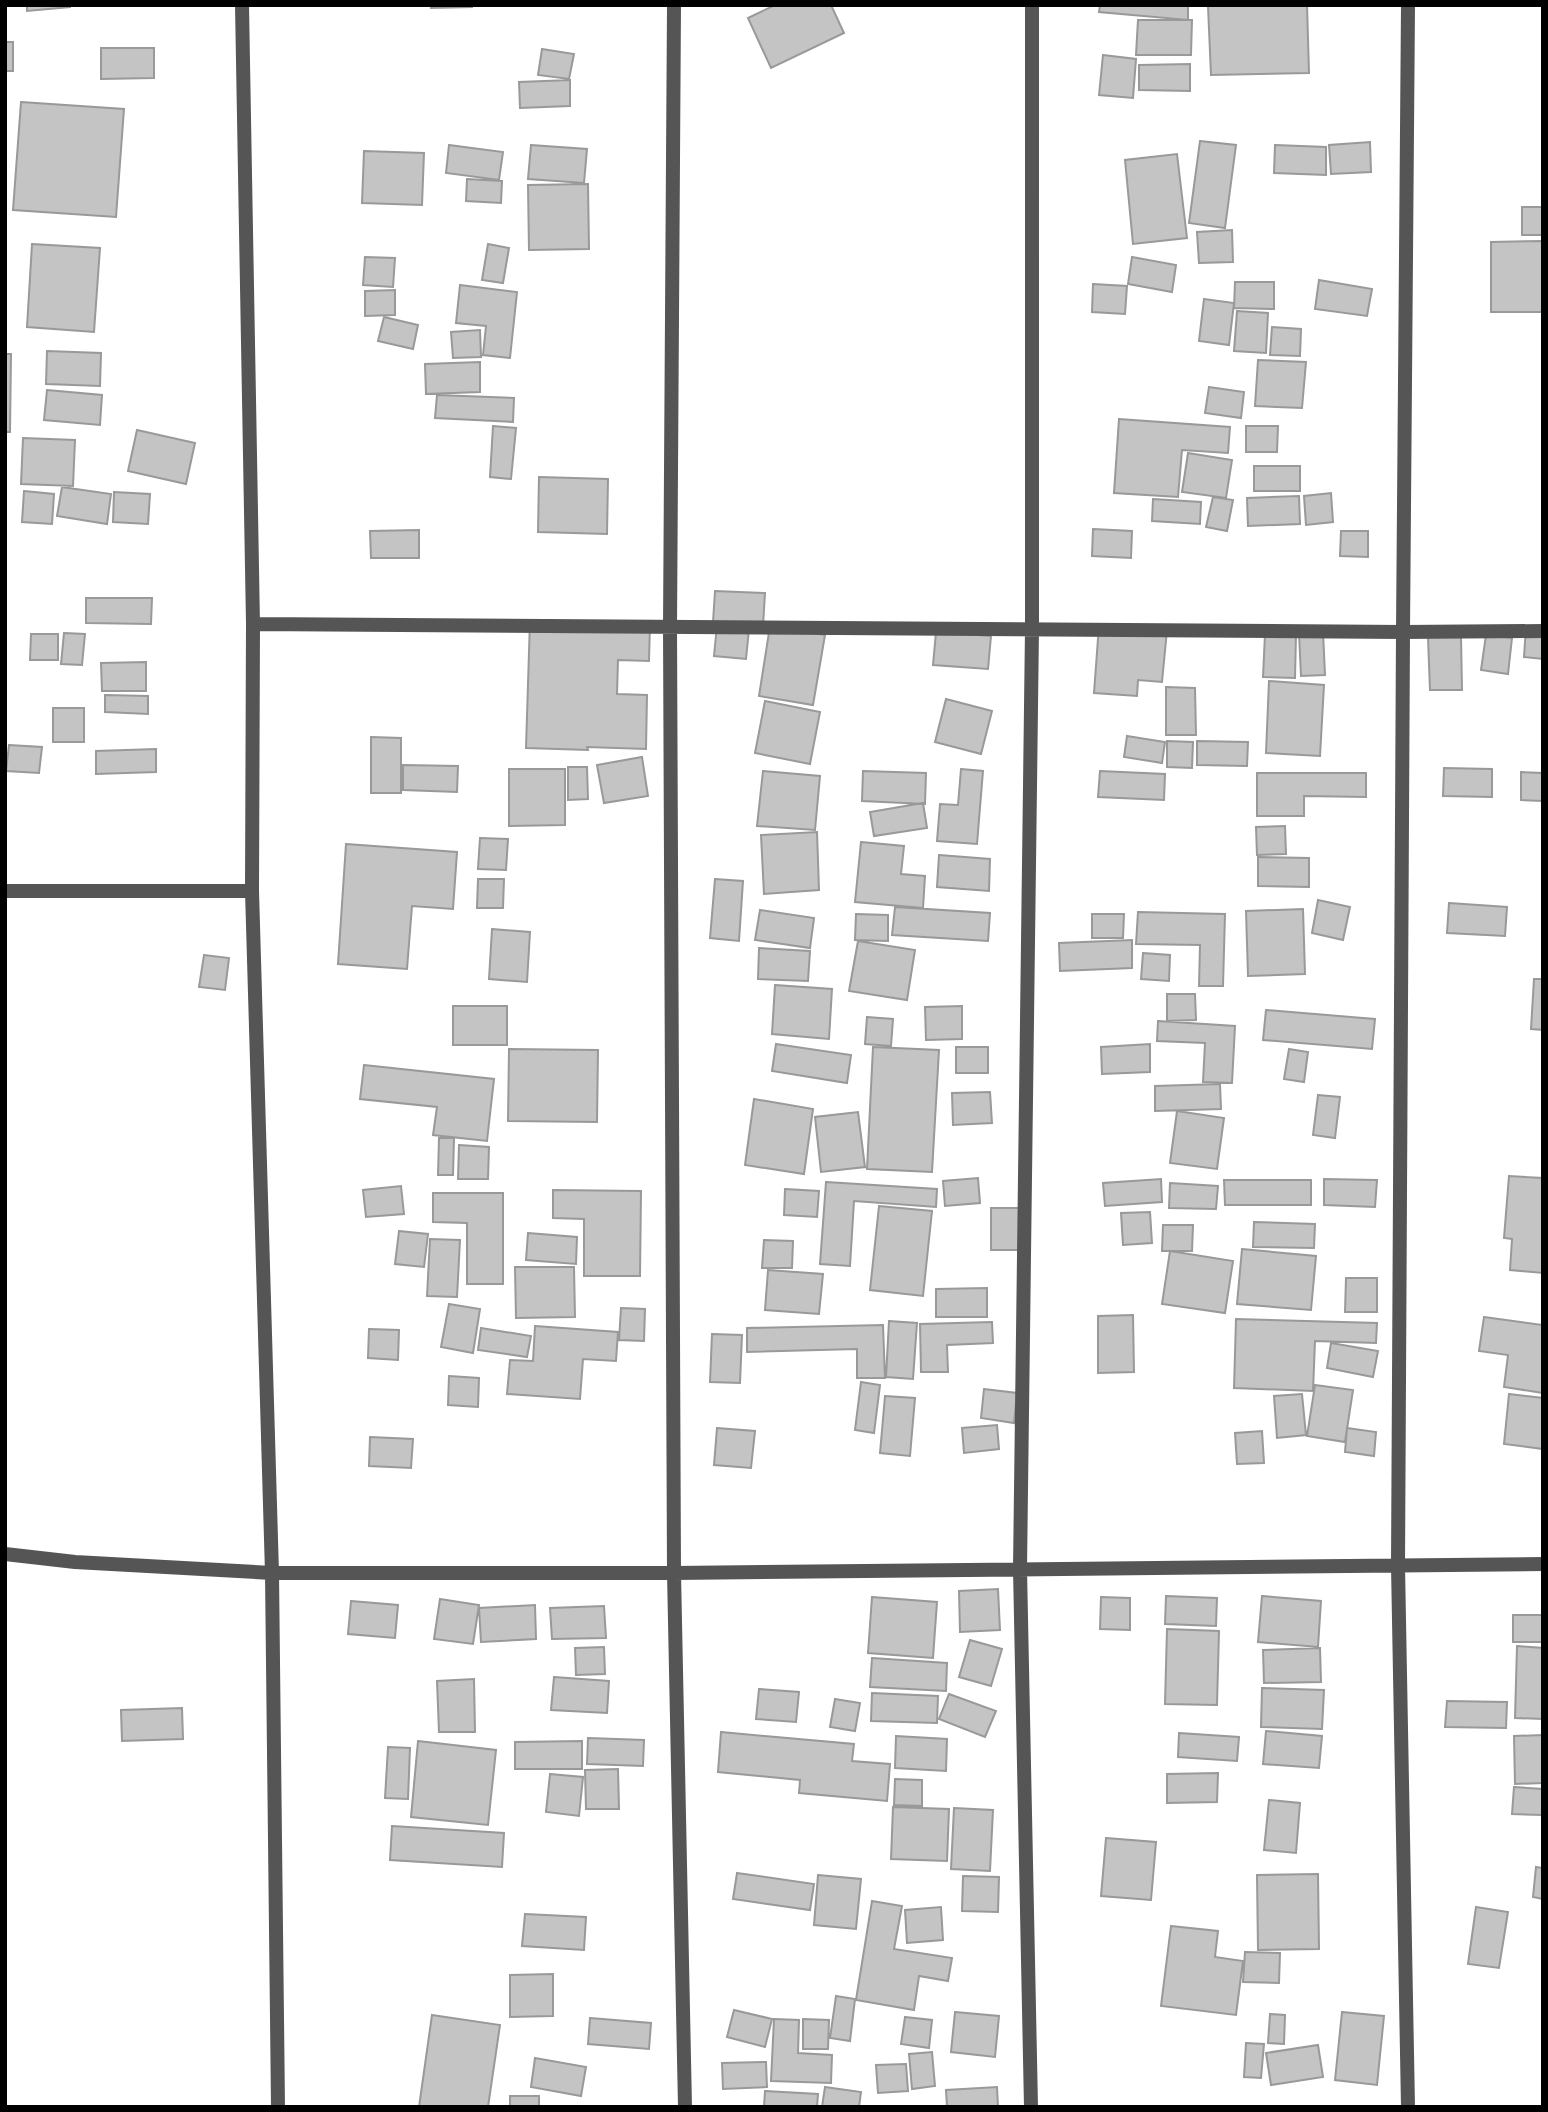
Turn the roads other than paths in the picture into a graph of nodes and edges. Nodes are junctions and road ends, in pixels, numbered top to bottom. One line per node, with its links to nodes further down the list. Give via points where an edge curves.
1 (242, 5): 5 (street)
2 (674, 5): 6 (street)
3 (1032, 5): 7 (street)
4 (1408, 5): 9 (street)
5 (253, 624): 6 (street); 11 (street)
6 (670, 627): 7 (street); 17 (street)
7 (1032, 629): 9 (street); 15 (street)
8 (1543, 631): 9 (street)
9 (1403, 632): 14 (street)
10 (5, 891): 11 (street)
11 (252, 891): 16 (street)
12 (5, 1555): 16 (street)
13 (1543, 1564): 14 (street)
14 (1398, 1566): 15 (street); 21 (street)
15 (1020, 1569): 17 (street); 20 (street)
16 (272, 1573): 17 (street); 18 (street)
17 (674, 1573): 19 (street)
18 (278, 2107)
19 (685, 2107)
20 (1031, 2107)
21 (1408, 2107)

